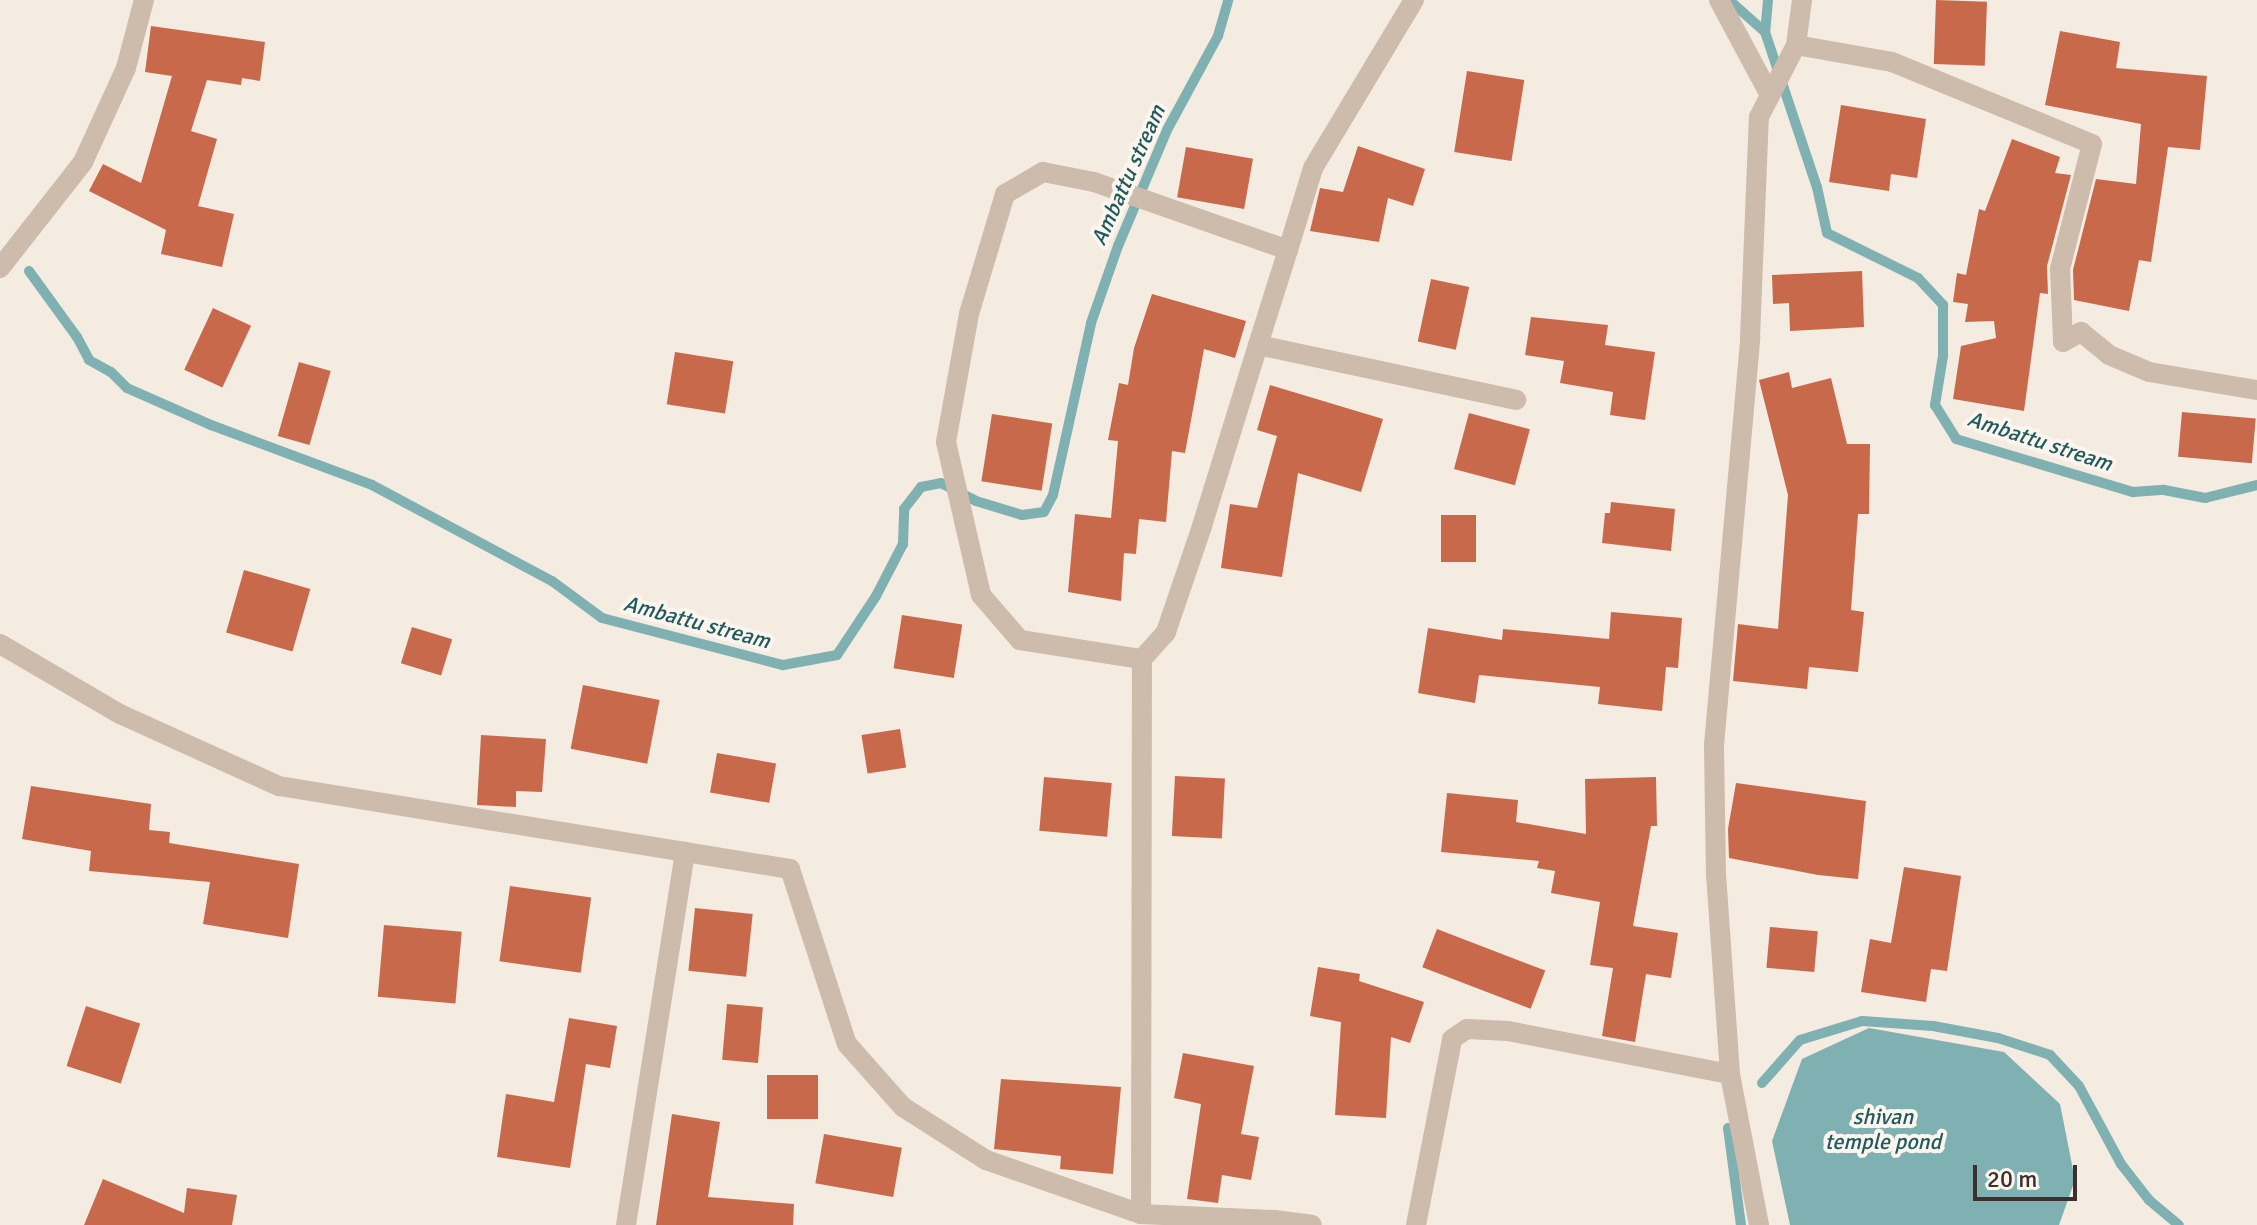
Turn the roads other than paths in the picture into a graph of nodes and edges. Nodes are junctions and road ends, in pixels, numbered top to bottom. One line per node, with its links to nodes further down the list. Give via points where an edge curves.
1 (144, 0): 8 (street, via 126,68 83,162)
2 (1414, 0): 7 (street, via 1313,168)
3 (1802, 0): 5 (street)
4 (1722, 5): 6 (street)
5 (1794, 48): 6 (street); 10 (street, via 1892,62 2092,144 2060,269 2063,342 2081,332 2109,355 2149,372)
6 (1771, 93): 15 (street, via 1759,117 1750,338 1714,745 1716,875)
7 (1288, 250): 9 (street); 13 (street, via 1118,190 1043,172 1005,194 969,314 946,442 981,595 1020,640)
8 (0, 268)
9 (1258, 345): 11 (street); 13 (street, via 1166,632)
10 (2257, 390)
11 (1516, 400)
12 (0, 644): 14 (street, via 120,714 279,786)
13 (1142, 659): 16 (street)
14 (685, 852): 16 (street, via 790,869 847,1044 903,1107 986,1160); 18 (street)
15 (1730, 1074): 20 (street, via 1508,1031 1467,1029 1452,1039); 21 (street)
16 (1141, 1214): 17 (street)
17 (1273, 1222): 19 (street)
18 (626, 1225)
19 (1312, 1225)
20 (1416, 1225)
21 (1759, 1225)

